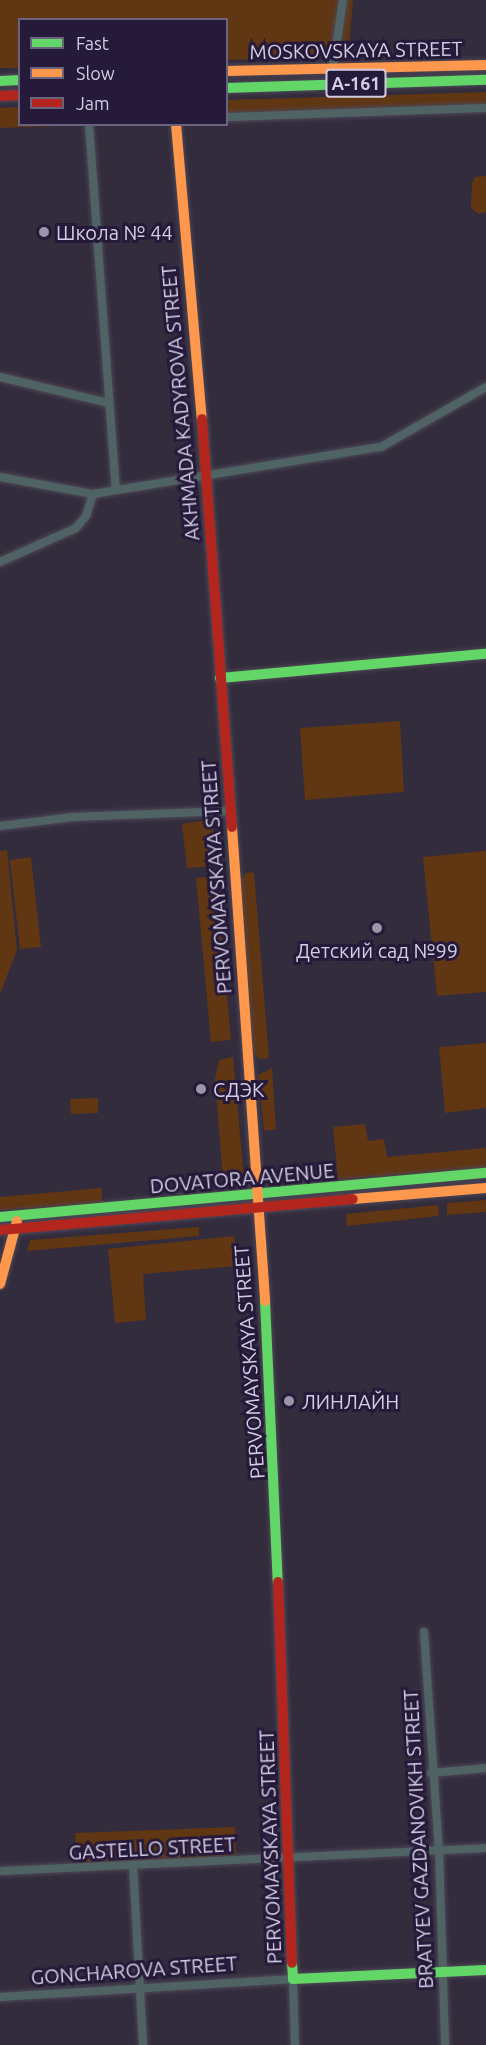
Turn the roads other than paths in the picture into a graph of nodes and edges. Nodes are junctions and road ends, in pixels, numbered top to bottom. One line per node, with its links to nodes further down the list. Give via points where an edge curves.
1 (343, 0): 3 (street)
2 (486, 65): 3 (main road, MOSKOVSKAYA STREET / А-161)
3 (333, 67): 4 (main road, MOSKOVSKAYA STREET / А-161)
4 (228, 71)
5 (18, 80): 7 (main road)
6 (486, 80): 8 (main road, MOSKOVSKAYA STREET / А-161)
7 (0, 81)
8 (228, 88)
9 (18, 95): 10 (main road)
10 (0, 96)
11 (486, 108): 12 (street)
12 (228, 117)
13 (89, 126): 17 (street)
14 (176, 126): 19 (main road, AKHMADA KADYROVA STREET)
15 (0, 377): 17 (street)
16 (486, 387): 19 (street, via 381,447)
17 (108, 403): 20 (street)
18 (0, 477): 21 (street)
19 (207, 477): 20 (street); 24 (main road, AKHMADA KADYROVA STREET)
20 (116, 490): 21 (street)
21 (93, 494): 22 (street, via 86,516 76,528)
22 (0, 562)
23 (486, 654): 24 (main road)
24 (220, 678): 25 (main road, PERVOMAYSKAYA STREET)
25 (228, 811): 26 (street, via 73,817); 29 (main road, PERVOMAYSKAYA STREET)
26 (0, 826)
27 (486, 1173): 29 (main road, DOVATORA AVENUE)
28 (486, 1188): 30 (main road, DOVATORA AVENUE)
29 (256, 1195): 30 (main road, PERVOMAYSKAYA STREET); 31 (main road, DOVATORA AVENUE)
30 (257, 1210): 33 (main road, DOVATORA AVENUE); 41 (main road, PERVOMAYSKAYA STREET, via 270,1374)
31 (18, 1214): 32 (main road, DOVATORA AVENUE); 33 (main road)
32 (0, 1217)
33 (15, 1229): 34 (main road, DOVATORA AVENUE); 35 (main road)
34 (0, 1230)
35 (0, 1284)
36 (424, 1632): 38 (street, BRATYEV GAZDANOVIKH STREET)
37 (486, 1768): 38 (street)
38 (431, 1773): 40 (street, BRATYEV GAZDANOVIKH STREET)
39 (486, 1848): 40 (street, GASTELLO STREET)
40 (439, 1850): 41 (street, GASTELLO STREET); 45 (street, BRATYEV GAZDANOVIKH STREET)
41 (288, 1856): 42 (street, GASTELLO STREET); 46 (main road, PERVOMAYSKAYA STREET)
42 (133, 1865): 43 (street, GASTELLO STREET); 47 (street)
43 (0, 1870)
44 (486, 1970): 45 (main road, GONCHAROVA STREET)
45 (443, 1973): 46 (main road, GONCHAROVA STREET); 51 (street, BRATYEV GAZDANOVIKH STREET)
46 (293, 1979): 47 (street, GONCHAROVA STREET); 50 (street, PERVOMAYSKAYA STREET)
47 (140, 1987): 48 (street, GONCHAROVA STREET); 49 (street)
48 (0, 1997)
49 (143, 2045)
50 (295, 2045)
51 (445, 2045)

